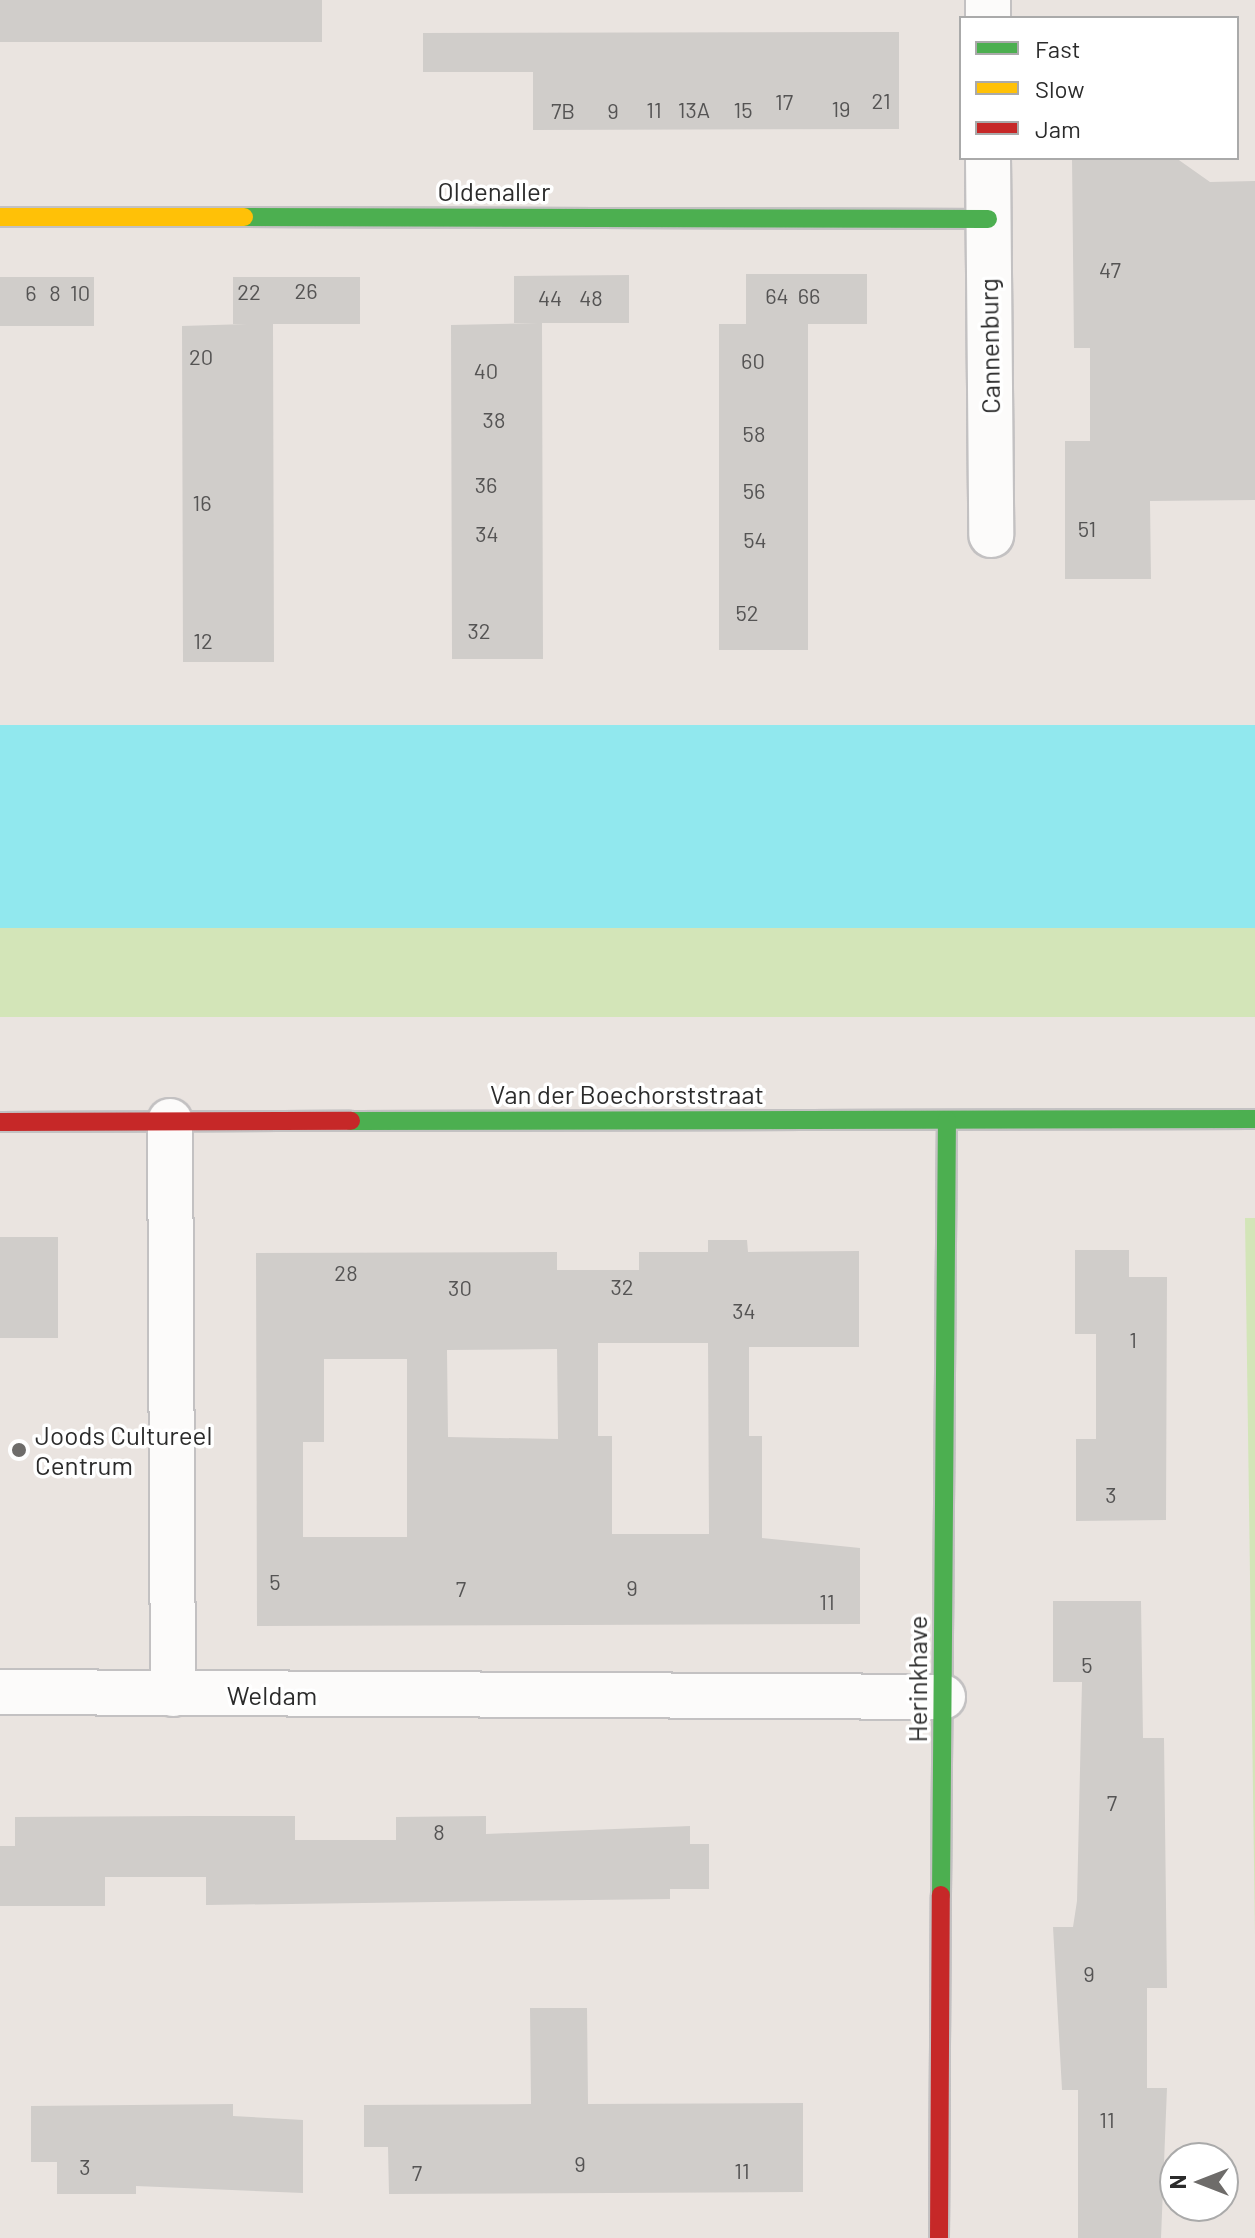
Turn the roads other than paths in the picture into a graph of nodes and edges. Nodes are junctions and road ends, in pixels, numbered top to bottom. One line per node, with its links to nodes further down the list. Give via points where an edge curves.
1 (988, 160): 3 (street, Cannenburg)
2 (0, 217): 3 (street, Oldenaller)
3 (988, 219): 4 (street, Cannenburg)
4 (991, 535)
5 (1255, 1119): 6 (street, Van der Boechorststraat)
6 (947, 1120): 7 (street, Van der Boechorststraat); 11 (street, Herinkhave)
7 (170, 1121): 8 (street, Van der Boechorststraat); 10 (street)
8 (0, 1122)
9 (0, 1692): 10 (street, Weldam)
10 (173, 1694): 11 (street, Weldam)
11 (943, 1697): 12 (street, Herinkhave)
12 (939, 2238)

